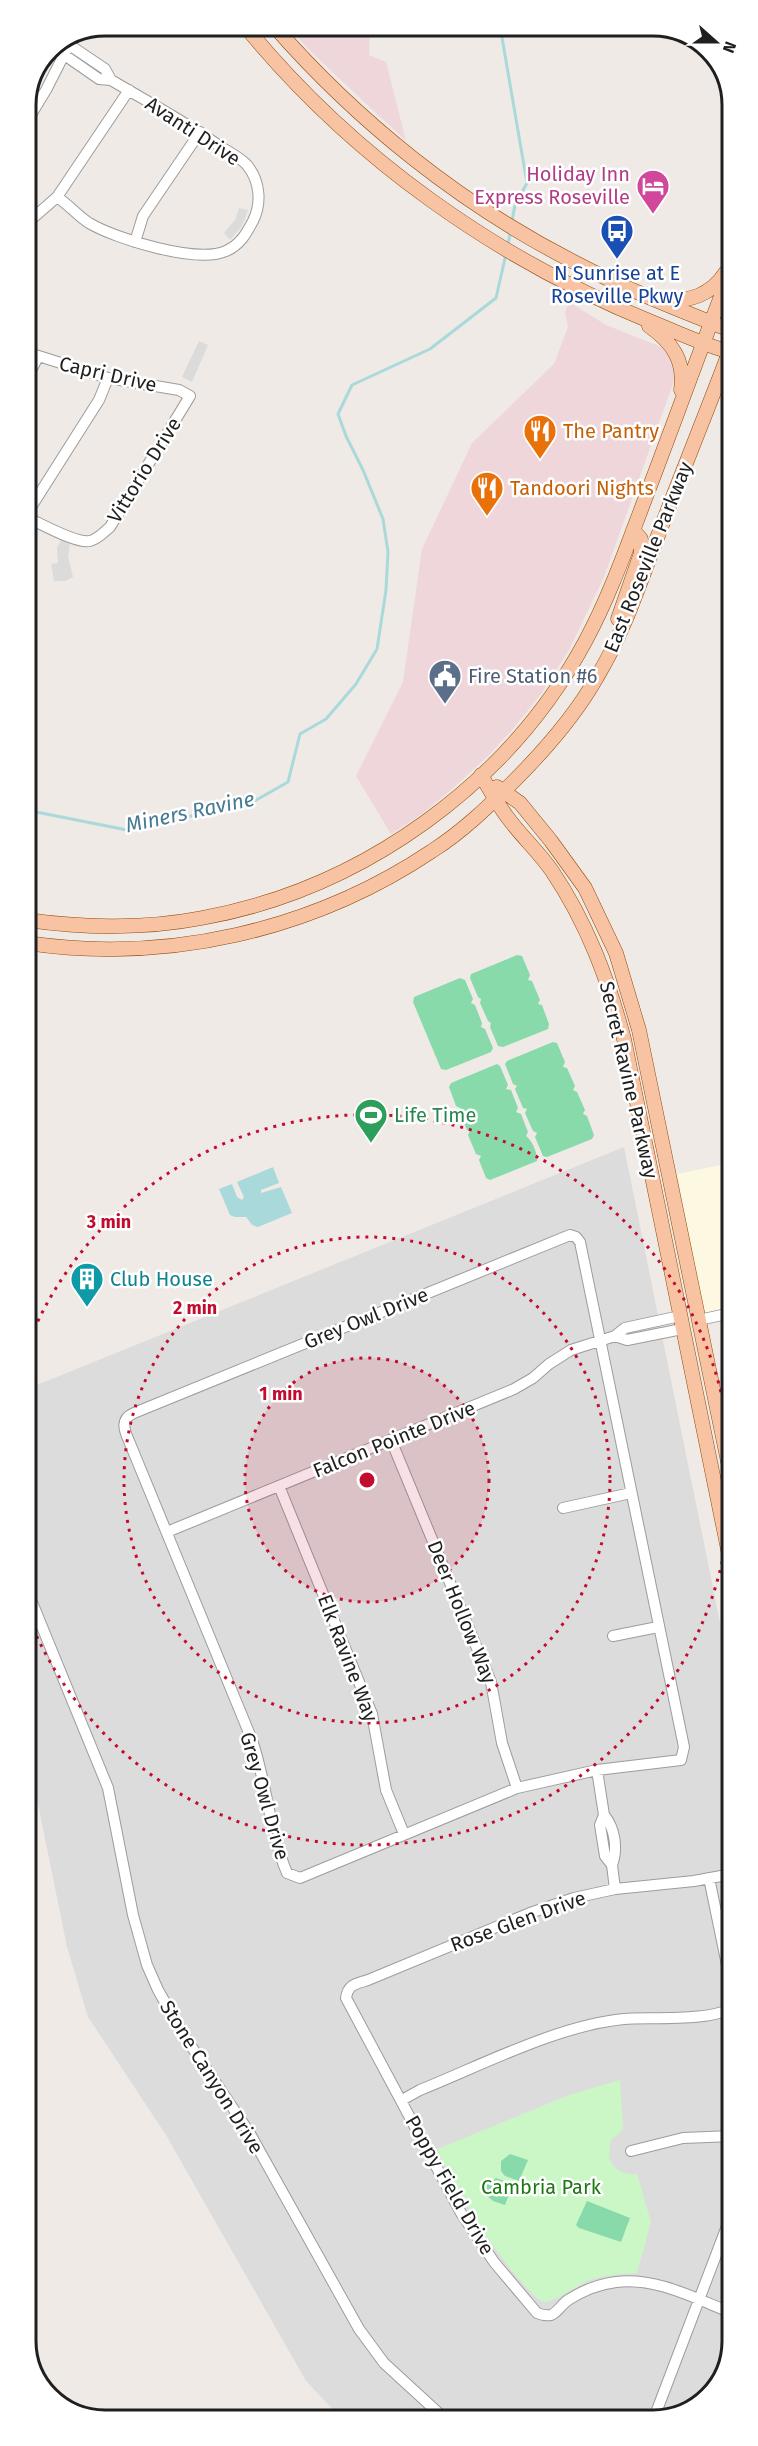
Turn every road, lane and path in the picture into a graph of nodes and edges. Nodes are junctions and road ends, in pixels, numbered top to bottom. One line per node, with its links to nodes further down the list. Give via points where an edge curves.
1 (253, 36): 18 (main road, via 335,122 390,170 444,210 540,270)
2 (283, 36): 16 (main road, via 374,126 452,187 586,269)
3 (69, 46): 6 (street, Avanti Drive)
4 (68, 47): 7 (street, Avanti Drive)
5 (64, 50): 10 (street)
6 (97, 63): 7 (street); 8 (street, Avanti Drive)
7 (90, 73): 8 (street, Avanti Drive)
8 (111, 80): 9 (street, Avanti Drive)
9 (129, 90): 11 (street, Avanti Drive); 12 (street)
10 (36, 106)
11 (200, 132): 14 (street, via 143,216); 14 (street, Avanti Drive, via 245,163 255,178 259,197 255,217 243,239 225,252 201,255)
12 (57, 197): 13 (street); 14 (street, Avanti Drive, via 88,222)
13 (36, 215)
14 (135, 243)
15 (722, 276): 16 (main road, via 711,290 697,297 670,300)
16 (638, 292): 19 (main road)
17 (722, 294): 19 (main road, East Roseville Parkway)
18 (624, 311): 21 (main road); 28 (main road, via 661,334 676,352 682,372)
19 (711, 323): 20 (main road); 21 (main road, East Roseville Parkway)
20 (722, 327)
21 (704, 342): 22 (main road); 28 (main road, East Roseville Parkway)
22 (722, 349)
23 (38, 357): 24 (street); 26 (street, Capri Drive)
24 (36, 361)
25 (722, 373): 32 (main road, East Roseville Parkway, via 643,580)
26 (108, 378): 27 (street, Capri Drive, via 179,390); 29 (street, via 99,400)
27 (190, 396): 30 (street, Vittorio Drive, via 102,535 90,541 80,540)
28 (677, 413): 31 (main road, East Roseville Parkway)
29 (36, 500)
30 (36, 520)
31 (633, 530): 32 (main road, via 641,539 641,553); 33 (main road, East Roseville Parkway, via 596,620 573,663 528,724)
32 (610, 654): 34 (main road, East Roseville Parkway, via 565,724)
33 (481, 776): 34 (main road, Secret Ravine Parkway); 35 (main road, East Roseville Parkway, via 446,807 386,848 332,877 281,897 223,914 155,924 77,925)
34 (500, 795): 36 (main road, East Roseville Parkway, via 434,851 392,877 271,927 201,943 149,949); 38 (main road, Secret Ravine Parkway, via 520,803 575,874 616,953 639,1030); 39 (main road, Secret Ravine Parkway, via 507,818 551,870 600,960 624,1039)
35 (36, 921)
36 (36, 944)
37 (722, 1314): 38 (street)
38 (699, 1320): 39 (main road); 44 (main road, Secret Ravine Parkway)
39 (681, 1322): 40 (street, Falcon Pointe Drive); 41 (street, Falcon Pointe Drive); 49 (main road, Secret Ravine Parkway)
40 (649, 1323): 41 (street); 42 (street, Falcon Pointe Drive, via 625,1328)
41 (651, 1335): 42 (street, Falcon Pointe Drive, via 627,1340)
42 (615, 1336): 43 (street, Falcon Pointe Drive)
43 (600, 1339): 45 (street, Falcon Pointe Drive, via 560,1356 514,1389); 47 (street, Grey Owl Drive); 50 (street, Grey Owl Drive, via 580,1242 570,1235 128,1415 123,1426)
44 (722, 1432)
45 (391, 1440): 46 (street, Falcon Pointe Drive); 55 (street, Deer Hollow Way, via 491,1682 502,1743)
46 (279, 1486): 50 (street, Falcon Pointe Drive); 56 (street, Elk Ravine Way, via 372,1714 386,1791)
47 (631, 1493): 48 (street); 52 (street, Grey Owl Drive)
48 (563, 1508)
49 (722, 1521)
50 (166, 1532): 56 (street, Grey Owl Drive, via 252,1740 287,1873 300,1878)
51 (36, 1612): 69 (street, Stone Canyon Drive, via 108,1788 139,1940 165,2004 249,2132 359,2329 384,2363)
52 (658, 1627): 53 (street); 54 (street, Grey Owl Drive, via 684,1747 681,1760)
53 (613, 1636)
54 (597, 1770): 55 (street, Grey Owl Drive); 59 (street, via 604,1815 611,1824 608,1842 616,1854 612,1865)
55 (517, 1788): 56 (street, Grey Owl Drive)
56 (404, 1834)
57 (722, 1876): 58 (street, Rose Glen Drive)
58 (709, 1878): 59 (street, Rose Glen Drive); 60 (street)
59 (615, 1889): 61 (street, Rose Glen Drive, via 541,1909)
60 (722, 1941)
61 (347, 1990): 63 (street, Poppy Field Drive, via 346,1998)
62 (722, 2013): 63 (street, via 627,2018 585,2025)
63 (402, 2100): 67 (street, Poppy Field Drive, via 470,2227 537,2313 554,2314 577,2295 617,2282 653,2283)
64 (722, 2136): 65 (street, via 683,2138)
65 (631, 2151)
66 (722, 2239): 67 (street)
67 (699, 2300): 68 (street, Poppy Field Drive); 70 (street)
68 (722, 2309)
69 (435, 2410)
70 (657, 2410)

